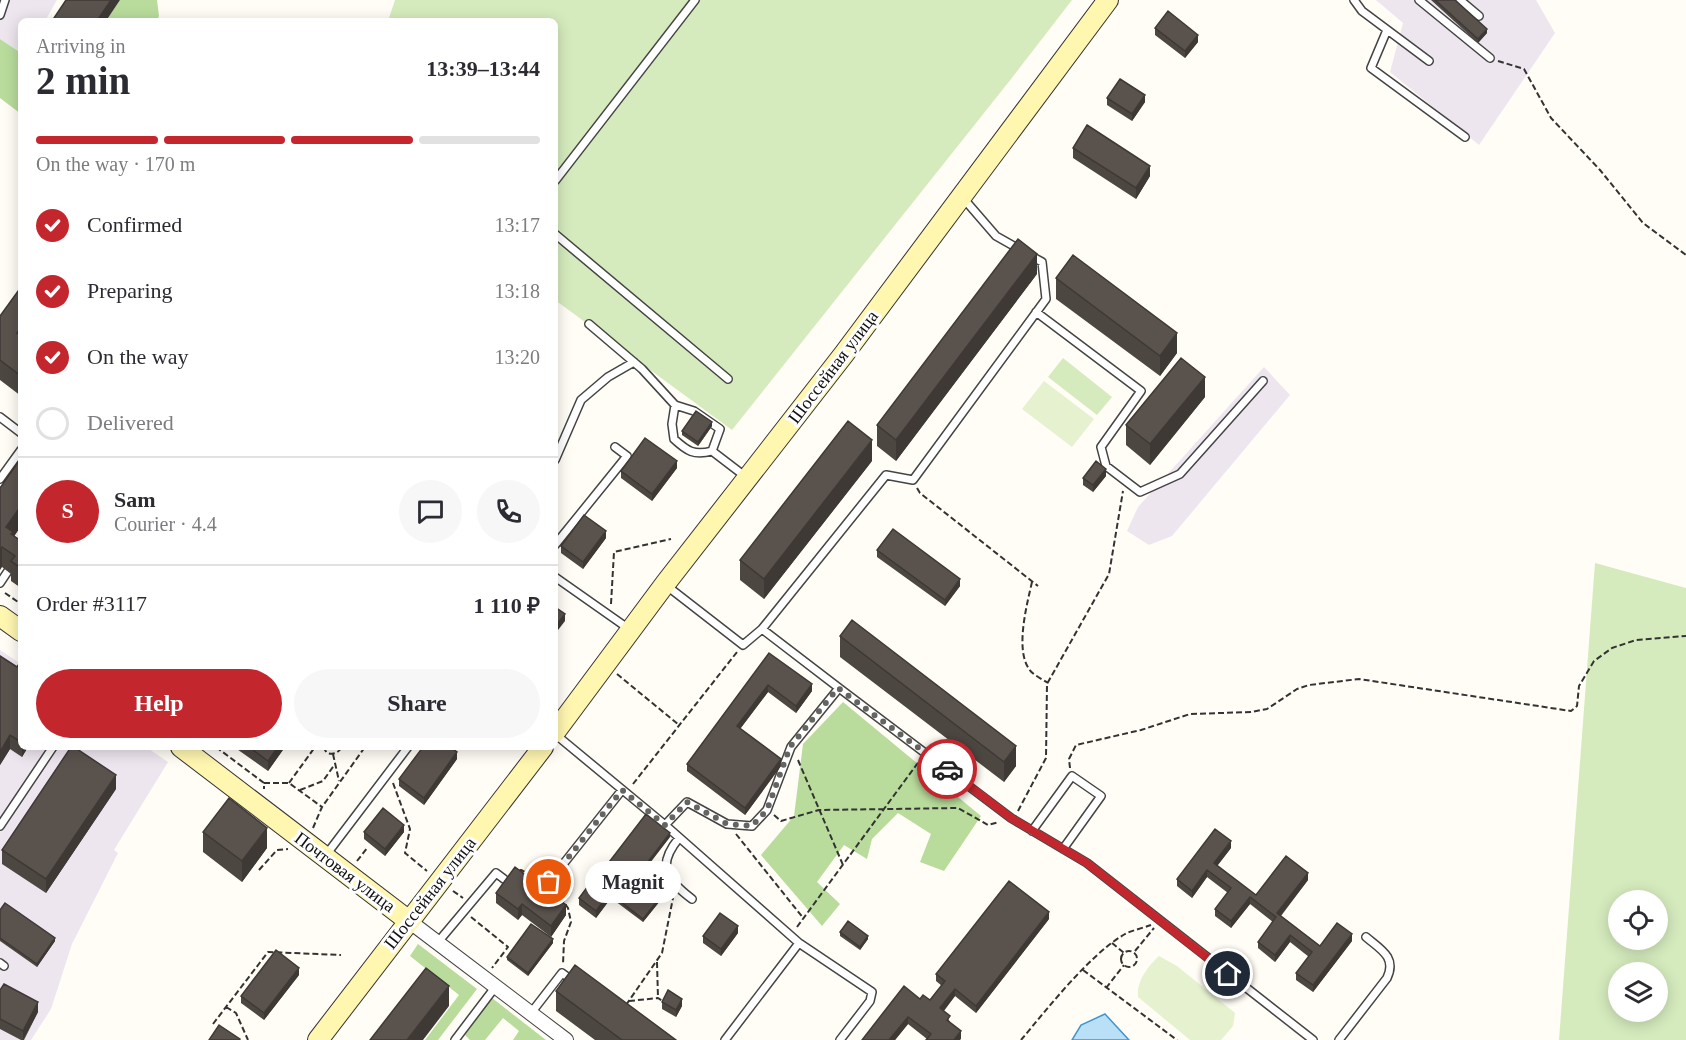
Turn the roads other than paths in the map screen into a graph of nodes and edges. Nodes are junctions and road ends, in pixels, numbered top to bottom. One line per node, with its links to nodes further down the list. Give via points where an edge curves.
1 (5, 0): 7 (lane)
2 (695, 0): 13 (lane)
3 (1108, 0): 14 (main road, Шоссейная улица)
4 (1354, 0): 9 (lane)
5 (1419, 0): 10 (lane)
6 (1461, 0): 8 (lane)
7 (0, 14)
8 (1479, 16)
9 (1387, 30): 11 (lane); 12 (lane, via 1371,68)
10 (1490, 58)
11 (1429, 61)
12 (1466, 137)
13 (558, 177)
14 (961, 196): 16 (lane, via 996,236 1042,262 1046,299); 29 (main road, Шоссейная улица)
15 (558, 237): 19 (lane)
16 (1036, 312): 20 (lane, via 1141,391 1101,447 1106,466 1140,492 1180,474); 37 (lane, via 913,480 886,475)
17 (589, 324): 18 (lane)
18 (634, 362): 21 (lane); 26 (lane, via 581,400)
19 (728, 379)
20 (1263, 381)
21 (675, 405): 25 (lane, via 694,411 720,429); 25 (lane, via 674,439 687,452)
22 (0, 417): 23 (lane)
23 (18, 431)
24 (615, 447): 30 (lane, via 627,456)
25 (712, 451): 29 (lane)
26 (558, 453)
27 (18, 454): 28 (lane)
28 (0, 479)
29 (748, 479): 34 (main road, Шоссейная улица)
30 (558, 541)
31 (8, 572): 33 (lane)
32 (558, 579): 38 (lane)
33 (0, 583)
34 (665, 585): 37 (lane, via 743,645); 38 (main road, Шоссейная улица)
35 (0, 616): 36 (main road)
36 (18, 629)
37 (762, 629): 39 (lane)
38 (631, 630): 40 (main road, Шоссейная улица)
39 (838, 688): 49 (lane, via 790,747 767,810 752,826 727,824 687,802); 51 (lane)
40 (558, 729)
41 (558, 736): 46 (lane)
42 (51, 750): 48 (lane)
43 (185, 750): 54 (main road, Почтовая улица, via 306,836)
44 (406, 750): 54 (lane)
45 (541, 750): 58 (main road, Шоссейная улица)
46 (624, 791): 49 (lane); 56 (lane)
47 (0, 810): 48 (lane)
48 (8, 814): 50 (lane)
49 (665, 825): 52 (lane)
50 (0, 826)
51 (1032, 831): 53 (lane); 53 (lane, via 1072,776 1101,796)
52 (679, 838): 57 (lane, via 665,863 676,886); 61 (lane)
53 (1063, 849): 70 (lane, via 1087,863)
54 (325, 856): 58 (main road, Почтовая улица)
55 (504, 879): 60 (lane, via 496,873)
56 (549, 882)
57 (692, 898)
58 (409, 921): 60 (street, Почтовая улица); 65 (main road, Шоссейная улица)
59 (1366, 937): 71 (lane, via 1383,951 1391,969)
60 (438, 942): 62 (street, Почтовая улица)
61 (799, 943): 68 (lane); 69 (lane, via 872,992 870,1001)
62 (496, 986): 64 (street, Почтовая улица); 66 (lane)
63 (581, 987): 64 (lane, via 562,973)
64 (531, 1013): 67 (street, Почтовая улица)
65 (318, 1040)
66 (455, 1040)
67 (566, 1040)
68 (725, 1040)
69 (840, 1040)
70 (1313, 1040)
71 (1339, 1040)

